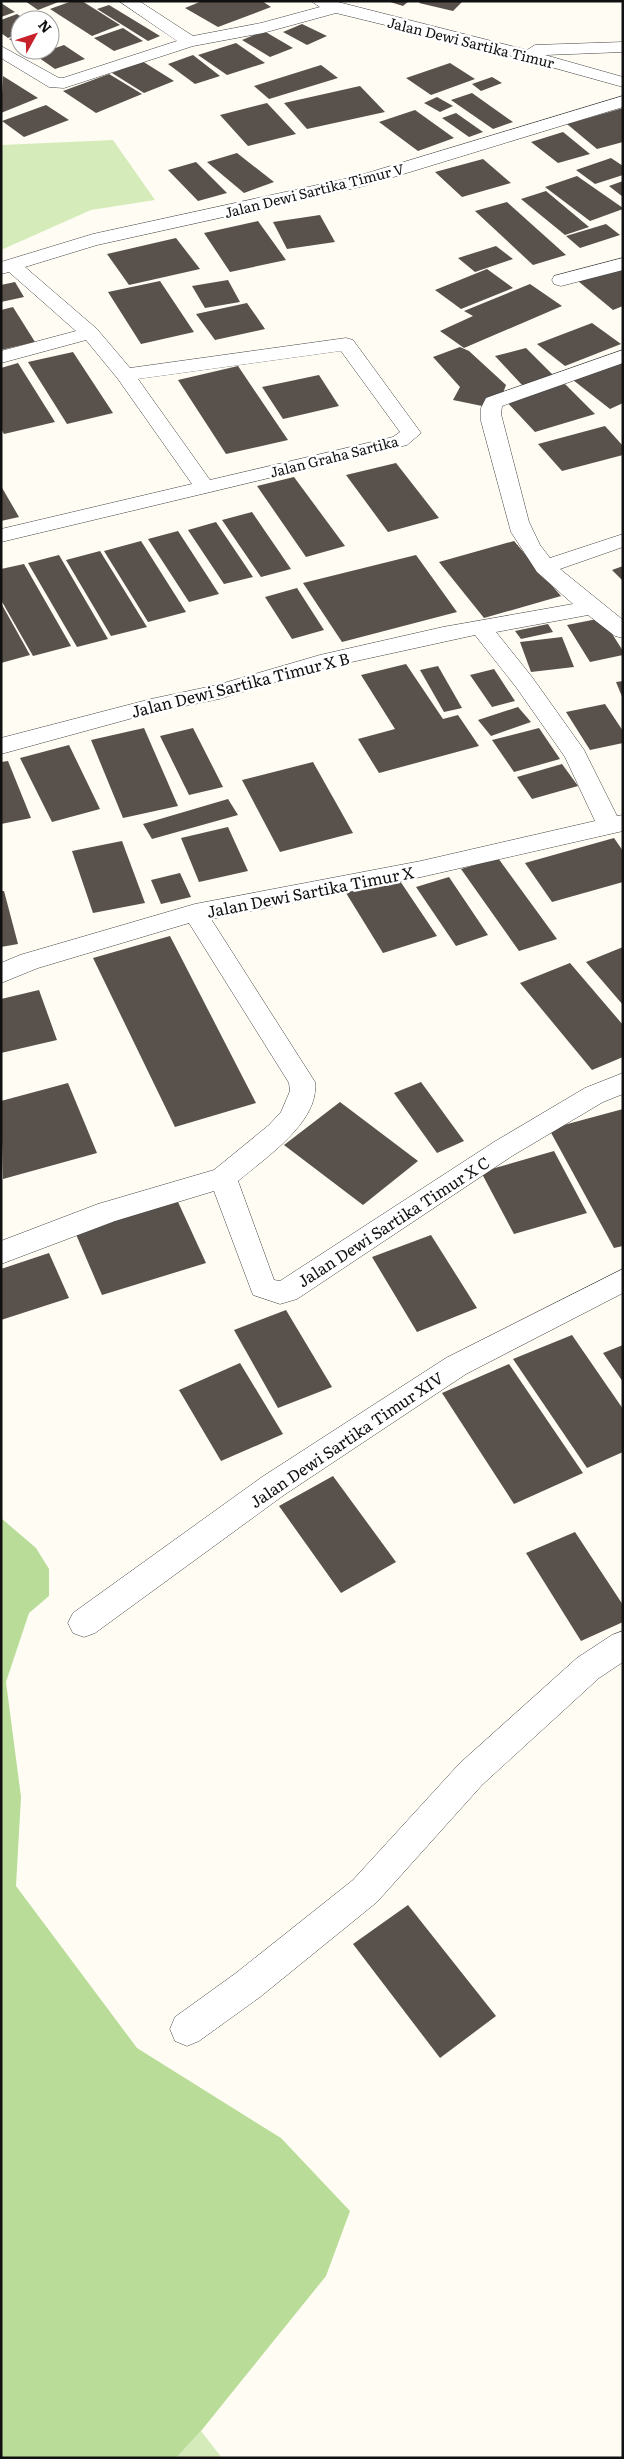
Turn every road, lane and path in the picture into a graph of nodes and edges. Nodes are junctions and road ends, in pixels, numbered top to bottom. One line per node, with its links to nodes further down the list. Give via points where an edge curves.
1 (127, 1): 4 (street)
2 (320, 1): 3 (street, Jalan Dewi Sartika Timur)
3 (336, 8): 4 (street, via 263,28); 6 (street, Jalan Dewi Sartika Timur)
4 (190, 42): 7 (street, via 64,83 55,83)
5 (623, 47): 6 (street)
6 (509, 50): 8 (street, Jalan Dewi Sartika Timur)
7 (1, 51)
8 (623, 82)
9 (623, 101): 11 (street, Jalan Dewi Sartika Timur V, via 358,182 93,240)
10 (623, 264): 12 (street)
11 (6, 266): 13 (street)
12 (561, 280)
13 (90, 332): 15 (street); 16 (street)
14 (623, 356): 20 (street, via 493,402 492,422 515,512 522,532)
15 (1, 357)
16 (126, 375): 17 (street); 17 (street, Jalan Graha Sartika, via 346,344 411,433 400,441)
17 (206, 488): 18 (street, Jalan Graha Sartika)
18 (1, 536)
19 (623, 540): 20 (street)
20 (545, 567): 21 (street)
21 (593, 607): 22 (street, Jalan Dewi Sartika Timur X B); 23 (street)
22 (481, 628): 24 (street, Jalan Dewi Sartika Timur X B, via 320,662 219,692 151,706); 25 (street, via 576,755)
23 (623, 631)
24 (1, 746)
25 (616, 824): 26 (street, Jalan Dewi Sartika Timur X, via 421,869)
26 (195, 913): 27 (street, Jalan Dewi Sartika Timur X, via 29,961); 29 (street, via 303,1087 292,1117)
27 (1, 974)
28 (623, 1082): 29 (street, Jalan Dewi Sartika Timur X C, via 594,1095 503,1149 280,1293 263,1287)
29 (223, 1178): 30 (street, via 108,1212)
30 (1, 1253)
31 (623, 1280): 32 (street, Jalan Dewi Sartika Timur XIV, via 456,1366 273,1486)
32 (84, 1623)
33 (623, 1644): 34 (street, via 588,1668 471,1774 365,1891 248,1985)
34 (187, 2029)

